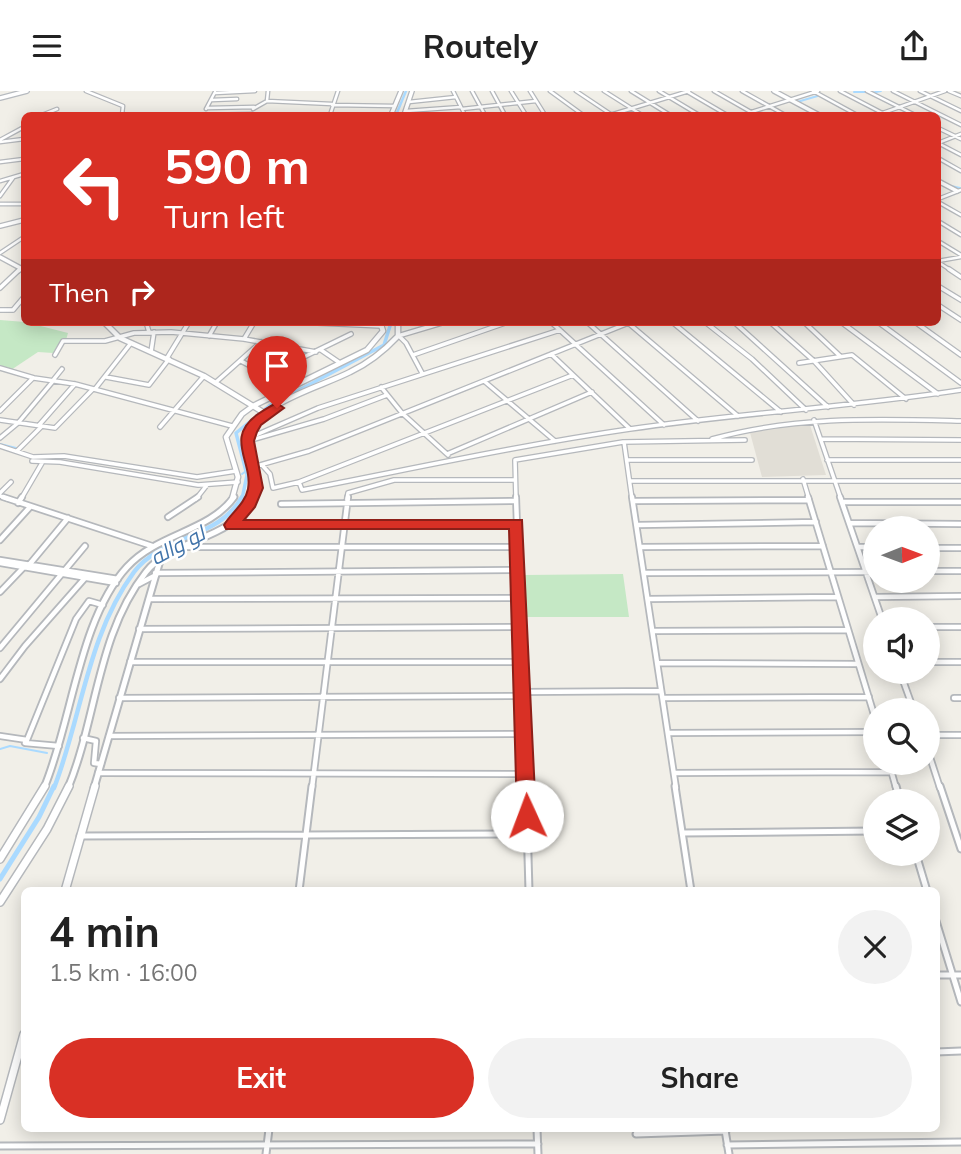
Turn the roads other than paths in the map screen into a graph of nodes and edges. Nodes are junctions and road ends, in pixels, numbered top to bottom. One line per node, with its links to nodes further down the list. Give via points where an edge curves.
1 (27, 91): 35 (main road)
2 (86, 91): 59 (street, via 123,106)
3 (255, 91): 29 (street)
4 (268, 91): 39 (street)
5 (338, 91): 45 (street)
6 (401, 91): 47 (street)
7 (412, 91): 41 (street)
8 (453, 91): 33 (street)
9 (472, 91): 50 (street)
10 (492, 91): 46 (street)
11 (511, 91): 43 (street)
12 (530, 91): 40 (street)
13 (561, 91): 30 (street)
14 (576, 91): 72 (street)
15 (604, 91): 56 (street)
16 (632, 91): 44 (street)
17 (659, 91): 34 (street)
18 (687, 91): 34 (street); 77 (street)
19 (715, 91): 78 (street)
20 (742, 91): 51 (street)
21 (775, 91): 38 (street)
22 (815, 91): 38 (street); 82 (street)
23 (840, 91): 83 (street)
24 (867, 91): 54 (street)
25 (893, 91): 42 (street)
26 (920, 91): 31 (street)
27 (947, 91): 31 (street); 32 (street)
28 (215, 92): 29 (street); 37 (street)
29 (236, 92): 36 (street)
30 (551, 92): 71 (street)
31 (931, 96): 42 (street); 57 (street)
32 (961, 96)
33 (456, 97): 41 (street); 53 (street)
34 (669, 97): 44 (street); 76 (street)
35 (0, 98)
36 (237, 99): 37 (street); 48 (street)
37 (212, 100): 52 (street)
38 (790, 100): 51 (street); 81 (street)
39 (267, 101): 45 (street); 49 (street)
40 (536, 101): 43 (street); 70 (street)
41 (409, 102): 64 (street)
42 (915, 102): 54 (street); 86 (street)
43 (518, 103): 46 (street); 69 (street)
44 (650, 103): 56 (street); 75 (street)
45 (332, 104): 47 (street); 62 (street)
46 (499, 105): 50 (street); 68 (street)
47 (394, 106): 63 (street)
48 (237, 107): 49 (street); 52 (street)
49 (254, 107): 61 (street)
50 (480, 107): 53 (street); 67 (street)
51 (770, 107): 79 (street); 80 (street)
52 (208, 108): 60 (street)
53 (461, 108): 65 (street); 66 (street)
54 (900, 108): 84 (street); 85 (street)
55 (57, 109): 58 (street)
56 (631, 109): 73 (street); 74 (street)
57 (961, 111)
58 (50, 112)
59 (122, 112)
60 (205, 112)
61 (253, 112)
62 (331, 112)
63 (392, 112)
64 (405, 112)
65 (416, 112)
66 (463, 112)
67 (483, 112)
68 (503, 112)
69 (524, 112)
70 (543, 112)
71 (579, 112)
72 (608, 112)
73 (622, 112)
74 (636, 112)
75 (665, 112)
76 (694, 112)
77 (722, 112)
78 (749, 112)
79 (754, 112)
80 (779, 112)
81 (813, 112)
82 (853, 112)
83 (880, 112)
84 (889, 112)
85 (909, 112)
86 (935, 112)
87 (941, 115): 88 (street)
88 (961, 125)
89 (21, 129): 95 (street)
90 (941, 129): 92 (street)
91 (961, 134): 92 (street)
92 (955, 136): 94 (street); 96 (street)
93 (21, 139): 95 (street)
94 (961, 139)
95 (0, 141)
96 (941, 142)
97 (941, 145): 98 (street)
98 (961, 155)
99 (21, 159): 101 (street)
100 (941, 160): 103 (street)
101 (0, 162): 102 (street)
102 (0, 170)
103 (961, 171)
104 (21, 175): 105 (street)
105 (14, 178): 106 (street); 108 (street)
106 (0, 181)
107 (956, 191): 109 (street)
108 (0, 196)
109 (961, 196)
110 (941, 203): 113 (street)
111 (0, 204): 112 (street)
112 (21, 204)
113 (961, 215)
114 (21, 220): 116 (street)
115 (941, 223): 117 (street)
116 (0, 226)
117 (961, 235)
118 (21, 239): 120 (street)
119 (941, 243): 121 (street)
120 (0, 255): 124 (street)
121 (961, 256): 122 (street)
122 (941, 261)
123 (941, 264): 126 (street)
124 (21, 268)
125 (21, 271): 127 (street)
126 (961, 277)
127 (0, 288)
128 (941, 288): 129 (street)
129 (961, 300)
130 (21, 301): 132 (street, via 13,310)
131 (941, 307): 133 (street)
132 (0, 310)
133 (961, 320)
134 (108, 326): 162 (street)
135 (148, 326): 156 (street)
136 (186, 326): 157 (street)
137 (215, 326): 160 (street)
138 (252, 326): 163 (street)
139 (382, 326): 177 (street, via 374,344)
140 (398, 326): 161 (street)
141 (432, 326): 161 (street)
142 (496, 326): 171 (street)
143 (556, 326): 155 (street)
144 (592, 326): 159 (street)
145 (619, 326): 159 (street)
146 (633, 326): 208 (street)
147 (677, 326): 205 (street)
148 (710, 326): 203 (street)
149 (738, 326): 201 (street)
150 (775, 326): 176 (street)
151 (808, 326): 173 (street)
152 (846, 326): 195 (street)
153 (883, 326): 189 (street)
154 (921, 326): 172 (street)
155 (560, 330): 166 (street); 181 (street)
156 (151, 332): 157 (street); 162 (street); 168 (street)
157 (182, 333): 160 (street); 174 (street)
158 (351, 334): 167 (street)
159 (601, 334): 166 (street); 213 (street)
160 (209, 336): 163 (street)
161 (398, 336): 171 (street); 206 (street, via 378,356)
162 (120, 338): 165 (street); 170 (street, via 62,341)
163 (244, 339): 164 (street)
164 (261, 342): 167 (street); 175 (street)
165 (131, 343): 168 (street); 184 (street)
166 (576, 344): 169 (street); 216 (street)
167 (318, 351): 175 (street, via 267,375); 177 (street)
168 (151, 352): 174 (street)
169 (551, 354): 182 (street); 187 (street)
170 (55, 355)
171 (413, 355): 181 (street)
172 (961, 355)
173 (841, 357): 176 (street); 198 (street, via 852,355)
174 (168, 359): 183 (street); 184 (street, via 149,385)
175 (241, 361): 188 (street)
176 (814, 361): 178 (street); 199 (street)
177 (340, 363): 200 (street)
178 (799, 363)
179 (0, 368): 185 (street)
180 (62, 369): 186 (street)
181 (422, 373): 191 (street)
182 (573, 375): 194 (street); 197 (street)
183 (204, 376): 188 (street); 202 (street)
184 (106, 377): 192 (street)
185 (34, 378): 186 (street); 204 (street)
186 (54, 379): 190 (street); 212 (street)
187 (484, 381): 197 (street); 207 (street)
188 (215, 383): 200 (street)
189 (961, 383)
190 (75, 384): 192 (street); 215 (street)
191 (381, 387): 196 (street); 222 (street)
192 (94, 389): 202 (street); 215 (street, via 55,428)
193 (961, 390): 195 (street)
194 (592, 392): 209 (street); 219 (street)
195 (939, 394): 198 (street)
196 (387, 395): 207 (street); 222 (street, via 270,437)
197 (506, 399): 209 (street); 220 (street)
198 (906, 399): 199 (street)
199 (855, 405): 201 (street)
200 (254, 407): 206 (street); 217 (street)
201 (828, 407): 203 (street)
202 (175, 410): 217 (street); 218 (street)
203 (806, 410): 205 (street)
204 (0, 411)
205 (781, 412): 208 (street)
206 (265, 413): 222 (street)
207 (402, 413): 220 (street); 239 (street)
208 (739, 416): 213 (street)
209 (530, 418): 227 (street); 231 (street)
210 (0, 420): 212 (street)
211 (814, 420): 214 (street); 223 (street); 224 (street, via 744,428)
212 (19, 421): 215 (street); 221 (street)
213 (698, 421): 216 (street)
214 (961, 421)
215 (41, 425): 230 (street)
216 (664, 425): 219 (street)
217 (232, 426): 241 (street, via 226,437)
218 (160, 427)
219 (630, 429): 227 (street)
220 (425, 433): 231 (street); 249 (street)
221 (0, 438)
222 (248, 438): 240 (street)
223 (821, 439): 226 (street); 235 (street)
224 (708, 440): 225 (street); 228 (street)
225 (745, 440)
226 (961, 440)
227 (556, 441): 232 (street)
228 (624, 442): 233 (street); 244 (street, via 517,459)
229 (0, 446): 230 (street)
230 (17, 451): 241 (street, via 33,457 64,456 197,477)
231 (447, 454): 232 (street)
232 (454, 460): 249 (street, via 302,490)
233 (628, 460): 234 (street); 245 (street)
234 (752, 460)
235 (827, 460): 236 (street); 243 (street)
236 (961, 460)
237 (32, 461): 238 (street)
238 (42, 463): 250 (street); 255 (street)
239 (262, 465): 240 (street); 249 (street, via 273,488)
240 (253, 467): 268 (street, via 256,488)
241 (236, 471): 248 (street)
242 (803, 479): 243 (street); 245 (street); 252 (street)
243 (834, 479): 246 (street); 256 (street)
244 (515, 480): 253 (street); 258 (street, via 385,481 352,490)
245 (631, 481): 254 (street)
246 (961, 481)
247 (11, 482): 251 (street)
248 (238, 482): 250 (street); 272 (street, via 221,512)
249 (299, 482)
250 (207, 485): 261 (street, via 200,496)
251 (0, 495): 255 (street)
252 (809, 500): 254 (street); 263 (street)
253 (516, 501): 258 (street); 266 (street)
254 (634, 501): 269 (street)
255 (18, 502): 260 (street)
256 (842, 502): 257 (street); 264 (street)
257 (961, 502)
258 (346, 503): 259 (street); 265 (street)
259 (281, 504)
260 (30, 507): 262 (street); 270 (street)
261 (168, 517)
262 (68, 518): 272 (street); 285 (street)
263 (816, 522): 269 (street); 273 (street)
264 (849, 523): 267 (street); 277 (street)
265 (344, 524): 266 (street); 268 (street); 275 (street)
266 (516, 524): 276 (street)
267 (961, 524)
268 (231, 525): 274 (street)
269 (638, 525): 279 (street)
270 (0, 540)
271 (85, 546): 293 (street)
272 (152, 546): 296 (street)
273 (823, 546): 279 (street); 289 (street)
274 (183, 547): 275 (street); 282 (street)
275 (341, 547): 276 (street); 291 (street)
276 (517, 547): 286 (street)
277 (858, 547): 278 (street); 284 (street)
278 (863, 547)
279 (641, 548): 292 (street)
280 (940, 548): 281 (street)
281 (961, 548)
282 (161, 557): 294 (street); 297 (street)
283 (0, 561): 285 (street)
284 (863, 563)
285 (26, 565): 293 (street); 298 (street)
286 (518, 570): 291 (street); 304 (street)
287 (940, 571): 288 (street)
288 (961, 571)
289 (831, 572): 290 (street); 292 (street); 301 (street)
290 (863, 572)
291 (338, 573): 294 (street); 303 (street)
292 (644, 573): 306 (street)
293 (63, 574): 295 (street); 296 (street); 316 (street)
294 (156, 574): 297 (street); 305 (street)
295 (85, 578): 296 (street); 324 (street)
296 (117, 581): 307 (street)
297 (138, 584): 340 (street, via 120,619)
298 (0, 592)
299 (873, 593): 302 (street)
300 (961, 596): 302 (street)
301 (838, 597): 306 (street); 314 (street)
302 (874, 597): 308 (street)
303 (335, 598): 304 (street); 305 (street); 313 (street)
304 (519, 598): 309 (street)
305 (148, 599): 312 (street)
306 (649, 599): 315 (street)
307 (104, 605): 341 (street, via 89,601 76,619); 342 (street)
308 (878, 607)
309 (520, 627): 313 (street); 319 (street)
310 (940, 627): 311 (street)
311 (961, 627)
312 (139, 629): 313 (street); 317 (street)
313 (331, 629): 318 (street)
314 (848, 630): 315 (street); 323 (street)
315 (653, 631): 322 (street)
316 (0, 648)
317 (130, 662): 318 (street); 328 (street)
318 (327, 662): 319 (street); 329 (street)
319 (521, 662): 325 (street)
320 (940, 662): 321 (street)
321 (961, 662)
322 (658, 663): 323 (street); 326 (street)
323 (859, 664): 327 (street)
324 (0, 679)
325 (522, 694): 326 (street); 329 (street); 334 (street)
326 (662, 695): 327 (street); 333 (street)
327 (869, 697)
328 (120, 698): 329 (street); 339 (street)
329 (322, 698): 335 (street)
330 (954, 698): 331 (street)
331 (961, 698)
332 (863, 732): 333 (street)
333 (668, 733): 346 (street)
334 (524, 734): 335 (street); 347 (street)
335 (318, 735): 339 (street); 348 (street)
336 (940, 735): 337 (street)
337 (961, 735)
338 (0, 736): 341 (street)
339 (109, 736): 343 (street)
340 (83, 739): 343 (street, via 96,741 94,763); 364 (street, via 54,817)
341 (27, 740): 342 (street, via 25,743)
342 (59, 746): 357 (street, via 45,788)
343 (101, 764): 345 (street)
344 (863, 772): 346 (street)
345 (98, 773): 348 (street); 355 (street)
346 (674, 773): 351 (street)
347 (525, 774): 348 (street); 352 (street)
348 (313, 775): 353 (street)
349 (937, 775): 354 (street)
350 (863, 831): 351 (street)
351 (682, 833): 362 (street)
352 (527, 834): 353 (street); 361 (street)
353 (306, 835): 355 (street); 360 (street)
354 (959, 835): 356 (street)
355 (80, 836): 359 (street)
356 (961, 849)
357 (0, 859)
358 (920, 866): 363 (street)
359 (66, 887)
360 (300, 887)
361 (529, 887)
362 (690, 887)
363 (926, 887)
364 (0, 902)
365 (940, 934): 367 (street)
366 (940, 975): 367 (street)
367 (953, 975): 368 (street); 369 (street)
368 (961, 975)
369 (961, 1002)
370 (961, 1051): 371 (street)
371 (940, 1052)
372 (21, 1056): 373 (street)
373 (0, 1121)
374 (269, 1132): 381 (street)
375 (537, 1132): 380 (street)
376 (680, 1132): 378 (street)
377 (725, 1132): 382 (street)
378 (636, 1134)
379 (961, 1142): 382 (street)
380 (538, 1144): 381 (street); 385 (street)
381 (267, 1145): 383 (street); 384 (street)
382 (727, 1145): 386 (street)
383 (0, 1146)
384 (266, 1154)
385 (538, 1154)
386 (729, 1154)

